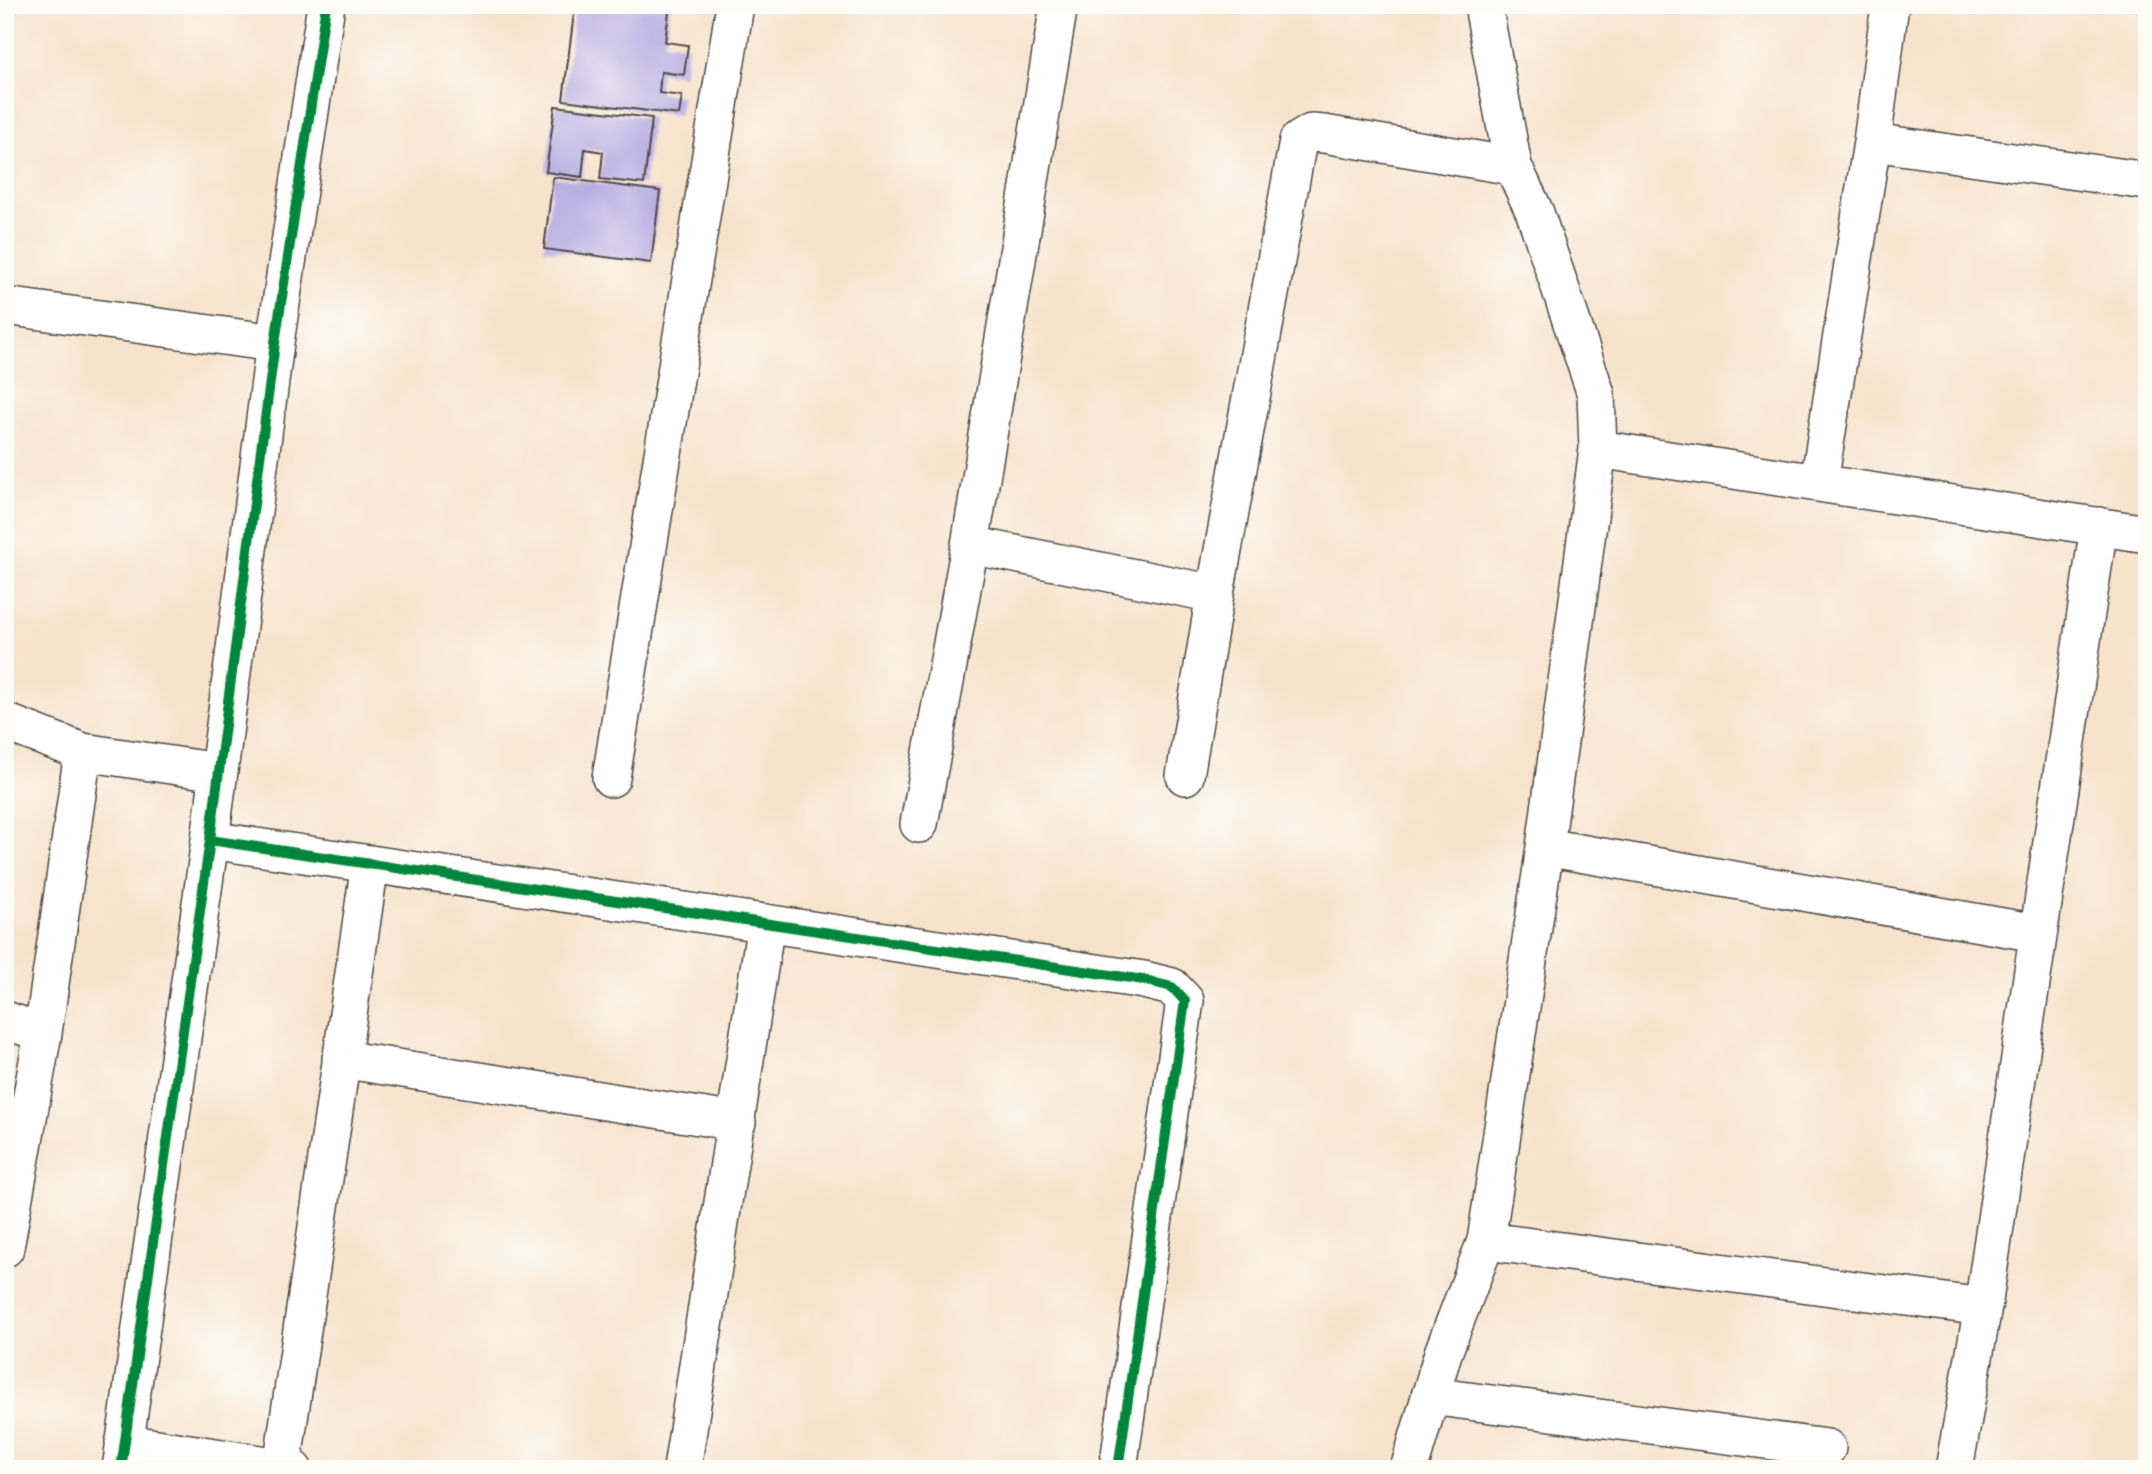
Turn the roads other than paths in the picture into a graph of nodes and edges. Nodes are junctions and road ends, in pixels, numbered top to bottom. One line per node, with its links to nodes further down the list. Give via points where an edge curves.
1 (326, 5): 10 (street)
2 (736, 5): 21 (street)
3 (1059, 5): 15 (street)
4 (1483, 5): 7 (street)
5 (1890, 5): 6 (street)
6 (1872, 142): 8 (street); 12 (street)
7 (1513, 166): 11 (street, via 1535,213 1596,394); 16 (street, via 1324,134 1297,141)
8 (2147, 181)
9 (5, 306): 10 (street)
10 (275, 343): 19 (street)
11 (1598, 449): 12 (street); 24 (street)
12 (1818, 483): 13 (street)
13 (2099, 526): 14 (street); 27 (street)
14 (2147, 534)
15 (970, 545): 16 (street); 22 (street)
16 (1215, 594): 20 (street)
17 (5, 722): 18 (street)
18 (83, 752): 19 (street); 29 (street)
19 (218, 772): 23 (street)
20 (1185, 776)
21 (611, 778)
22 (919, 824)
23 (211, 840): 25 (street); 37 (street)
24 (1545, 847): 27 (street); 32 (street)
25 (370, 864): 26 (street); 30 (street)
26 (766, 923): 31 (street); 40 (street, via 1144,980 1172,987 1185,1001)
27 (2037, 933): 34 (street)
28 (5, 1020): 29 (street)
29 (43, 1033): 33 (street)
30 (341, 1059): 31 (street); 38 (street)
31 (737, 1122): 39 (street)
32 (1486, 1241): 34 (street); 35 (street)
33 (5, 1248)
34 (1983, 1307): 42 (street)
35 (1430, 1396): 36 (street); 41 (street)
36 (1827, 1448)
37 (123, 1456): 38 (street)
38 (287, 1468)
39 (682, 1469)
40 (1118, 1469)
41 (1409, 1469)
42 (1954, 1469)

